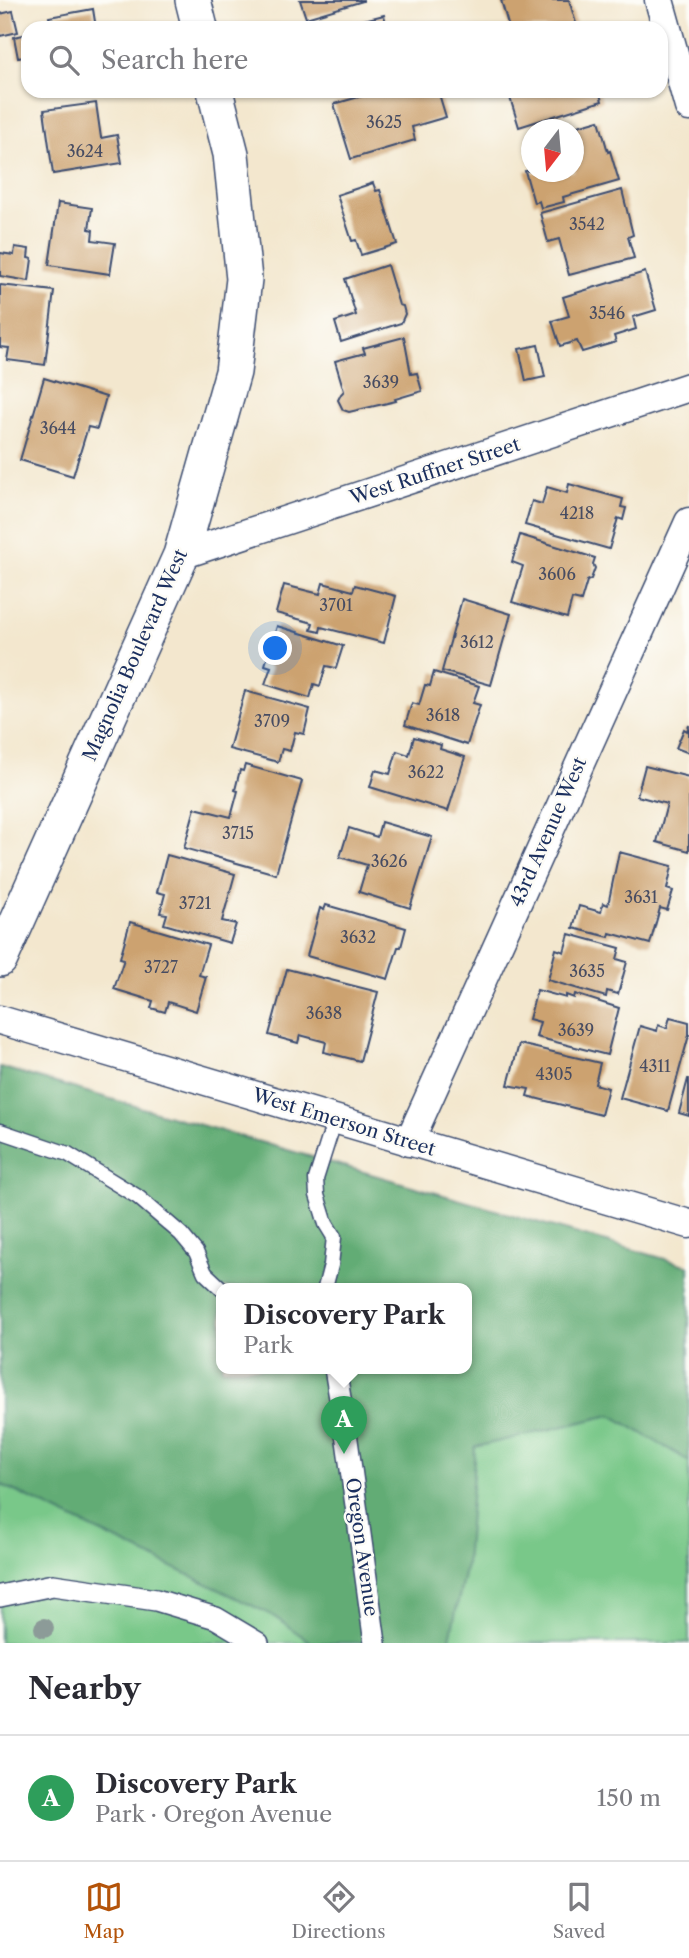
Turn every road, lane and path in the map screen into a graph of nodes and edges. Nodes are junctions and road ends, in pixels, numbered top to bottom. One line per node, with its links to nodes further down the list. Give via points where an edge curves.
1 (193, 0): 3 (street)
2 (659, 0): 4 (street)
3 (198, 21)
4 (665, 21)
5 (668, 32): 7 (street)
6 (217, 98): 10 (street, Magnolia Boulevard West, via 230,154 244,279 233,372)
7 (689, 107)
8 (689, 387): 10 (street, West Ruffner Street)
9 (689, 522): 15 (street, 43rd Avenue West)
10 (181, 555): 11 (street, Magnolia Boulevard West)
11 (0, 959)
12 (0, 1020): 13 (street, West Emerson Street)
13 (335, 1119): 15 (street, West Emerson Street); 18 (lane, via 316,1179 326,1224 334,1237)
14 (0, 1131): 17 (lane, via 68,1154 138,1197 180,1234)
15 (409, 1142): 16 (street, West Emerson Street)
16 (689, 1224)
17 (216, 1283)
18 (326, 1283)
19 (336, 1374): 22 (street, Oregon Avenue)
20 (0, 1596): 21 (street, via 53,1585 156,1600 216,1618)
21 (258, 1643)
22 (375, 1643)

